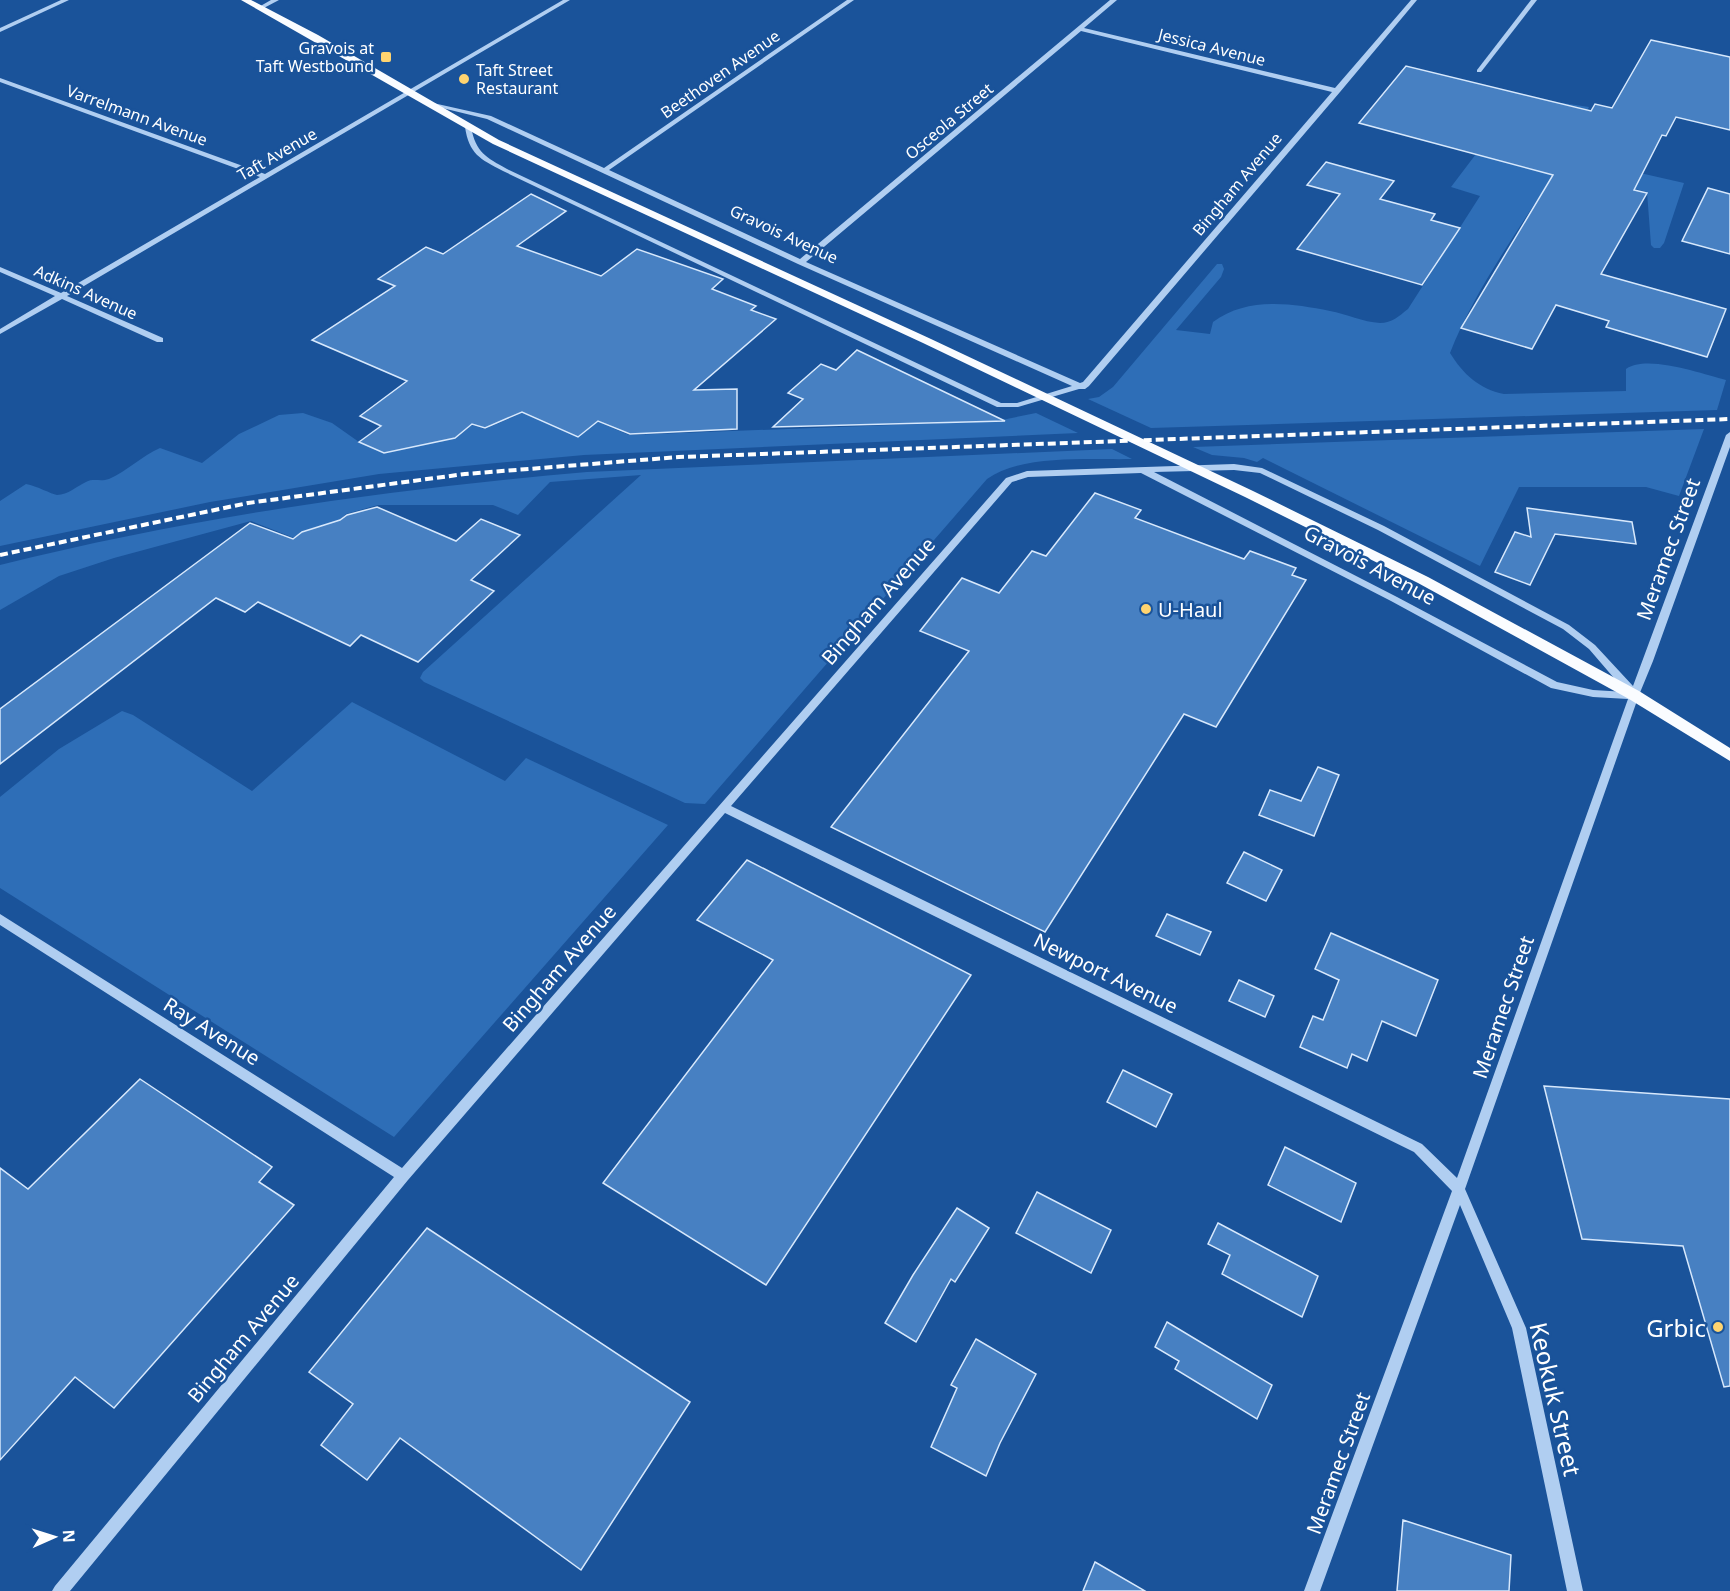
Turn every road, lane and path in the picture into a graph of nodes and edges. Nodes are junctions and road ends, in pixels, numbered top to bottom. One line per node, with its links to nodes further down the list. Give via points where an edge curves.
1 (66, 0): 10 (street)
2 (245, 0): 9 (main road, Gravois Avenue)
3 (276, 0): 9 (street)
4 (567, 0): 15 (street, Taft Avenue)
5 (851, 0): 18 (street, Beethoven Avenue)
6 (1114, 0): 11 (street, Osceola Street)
7 (1414, 0): 14 (street, Bingham Avenue)
8 (1534, 0): 12 (street)
9 (260, 8): 15 (main road, Gravois Avenue)
10 (0, 30)
11 (1081, 30): 14 (street, Jessica Avenue); 20 (street, Osceola Street)
12 (1479, 71)
13 (0, 80): 19 (street, Varrelmann Avenue)
14 (1338, 91): 25 (street, Bingham Avenue)
15 (412, 92): 16 (main road, Gravois Avenue); 19 (street, Taft Avenue)
16 (433, 105): 17 (main road, Gravois Avenue); 18 (street, Gravois Avenue, via 489,117)
17 (468, 127): 25 (street, via 478,155 505,170 1000,405 1018,405); 28 (main road, Gravois Avenue, via 1249,494 1475,608)
18 (604, 171): 20 (street, Gravois Avenue)
19 (266, 176): 22 (street, Taft Avenue)
20 (801, 262): 25 (street, Gravois Avenue)
21 (0, 269): 22 (street, Adkins Avenue)
22 (63, 296): 23 (street, Taft Avenue); 24 (street, Adkins Avenue)
23 (0, 332)
24 (160, 340)
25 (1082, 387)
26 (1730, 435): 28 (street, Meramec Street)
27 (1141, 470): 28 (street, Gravois Avenue, via 1554,685 1579,693); 28 (street, Gravois Avenue, via 1234,467 1262,471 1566,627 1592,647); 30 (street, Bingham Avenue, via 1027,474 1009,480)
28 (1634, 695): 29 (main road, Gravois Avenue); 33 (street, Meramec Street)
29 (1730, 755)
30 (724, 808): 32 (street, Bingham Avenue); 33 (street, Newport Avenue, via 1418,1148)
31 (0, 919): 32 (street, Ray Avenue)
32 (403, 1176): 34 (street, Bingham Avenue)
33 (1459, 1189): 35 (street, Meramec Street); 36 (street, Keokuk Street, via 1519,1328)
34 (60, 1591)
35 (1312, 1591)
36 (1575, 1591)

